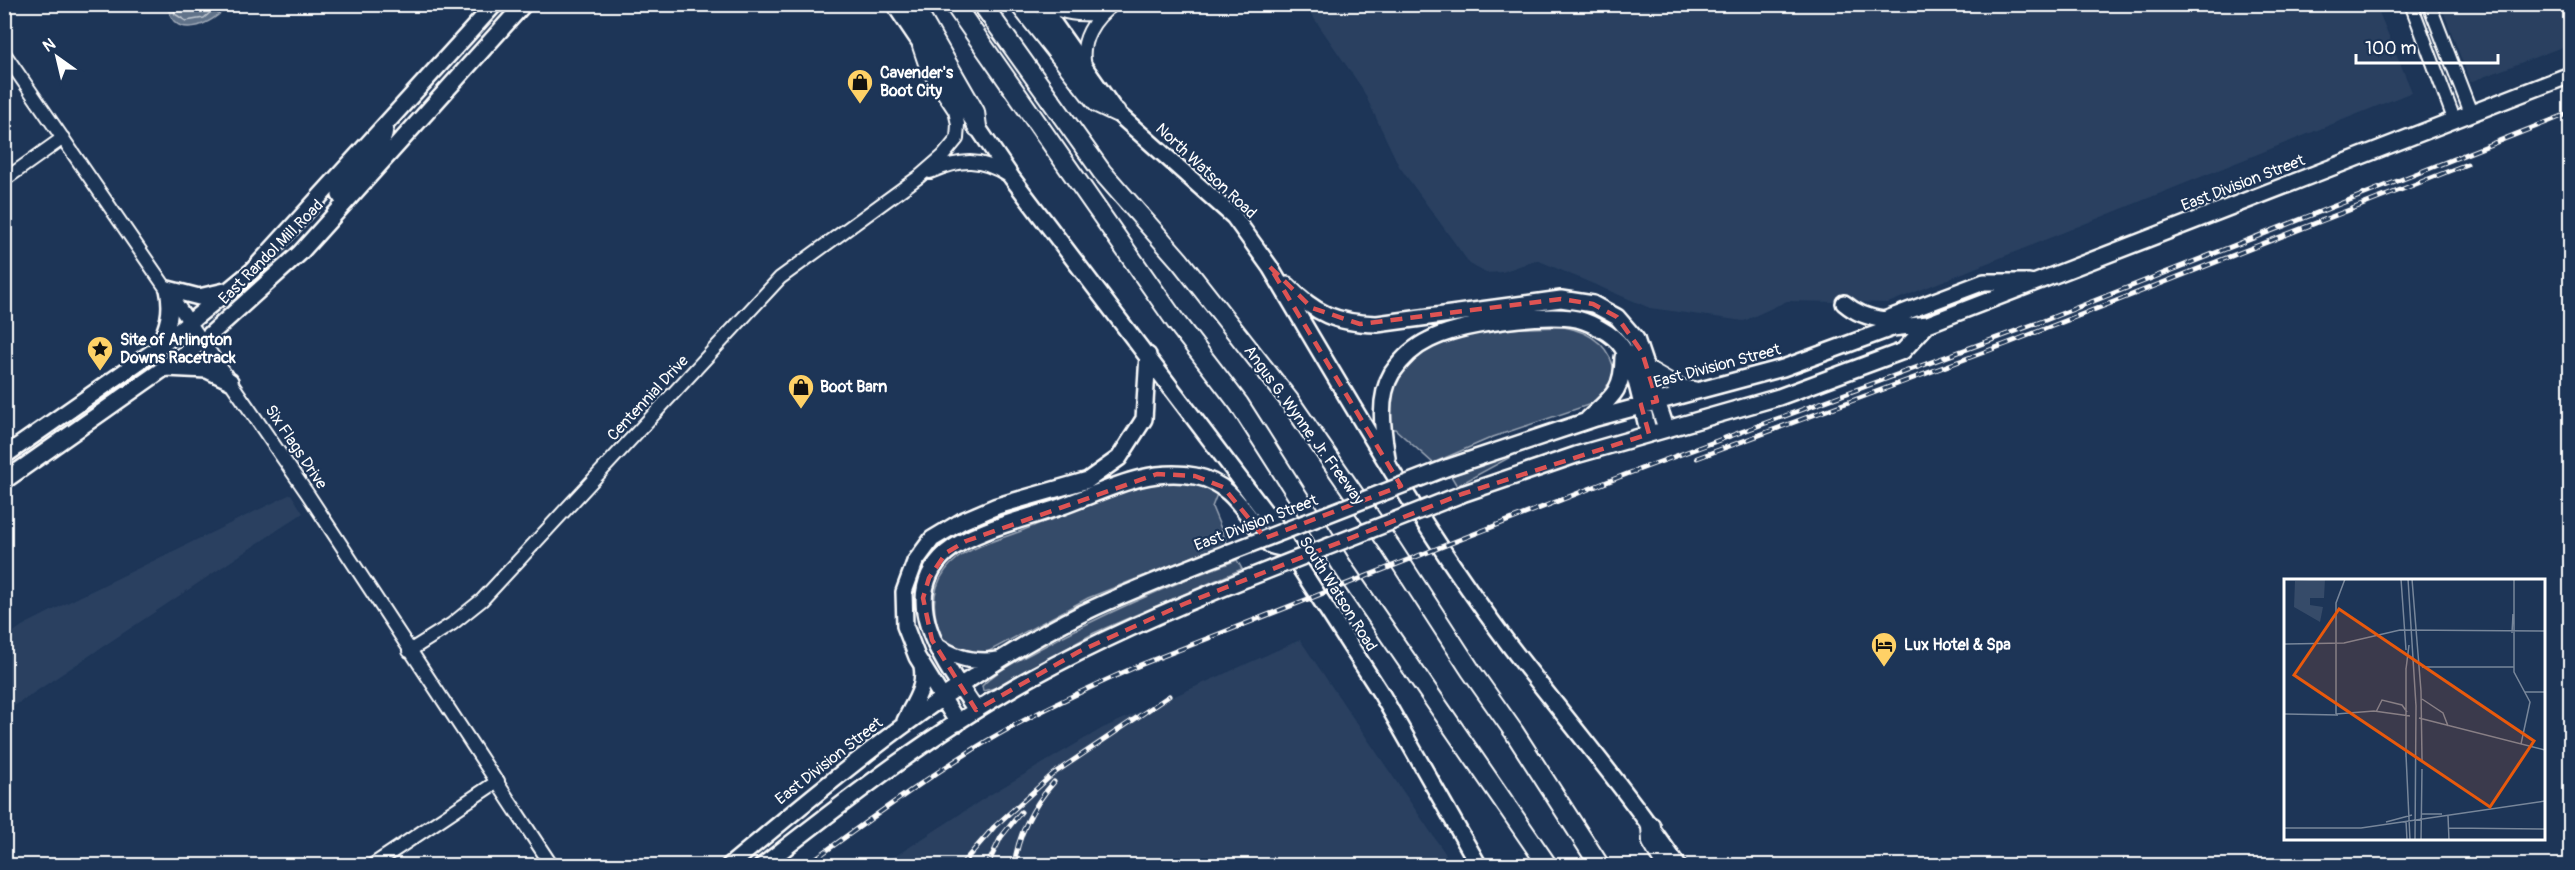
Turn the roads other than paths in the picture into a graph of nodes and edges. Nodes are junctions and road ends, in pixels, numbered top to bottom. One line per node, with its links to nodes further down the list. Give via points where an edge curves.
1 (495, 4): 21 (main road, East Randol Mill Road)
2 (524, 4): 27 (main road, East Randol Mill Road)
3 (894, 4): 14 (main road)
4 (913, 4): 22 (highway, via 975,112)
5 (954, 4): 68 (highway, via 1176,322 1239,404 1353,582)
6 (982, 4): 69 (highway, Angus G. Wynne, Jr. Freeway, via 1102,172 1180,261 1289,400)
7 (1019, 4): 18 (highway, via 1097,103)
8 (1040, 4): 16 (main road, North Watson Road)
9 (1045, 4): 13 (street, via 1065,14)
10 (1114, 4): 13 (street)
11 (2410, 4): 20 (street)
12 (2428, 4): 19 (street)
13 (1101, 13): 16 (street, via 1083,46)
14 (918, 43): 22 (main road); 24 (street, Centennial Drive, via 926,67 955,111 958,124 957,139)
15 (4, 53): 23 (street, Six Flags Drive)
16 (1087, 74): 18 (main road, North Watson Road)
17 (2571, 75): 19 (main road, East Division Street)
18 (1116, 112): 28 (main road, North Watson Road, via 1234,217)
19 (2471, 113): 20 (main road, East Division Street)
20 (2454, 119): 29 (main road, East Division Street)
21 (386, 126): 27 (main road, via 379,149 342,188 340,195); 30 (main road, East Randol Mill Road)
22 (977, 127): 25 (main road)
23 (63, 138): 26 (street); 31 (street, Six Flags Drive)
24 (920, 176): 25 (street, Centennial Drive, via 973,161 992,165); 53 (street, Centennial Drive, via 780,278 482,600)
25 (1012, 178): 38 (main road)
26 (4, 180)
27 (345, 203): 35 (main road, East Randol Mill Road, via 292,260)
28 (1270, 267): 40 (main road, via 1312,308 1331,318 1360,324 1542,300 1579,300 1608,310 1625,326 1636,339); 49 (main road, North Watson Road)
29 (2038, 282): 32 (main road, via 1984,282 1884,320 1855,312); 34 (main road, East Division Street)
30 (233, 287): 31 (main road, via 199,297); 33 (main road, East Randol Mill Road)
31 (168, 289): 33 (street, Six Flags Drive); 36 (main road, via 170,319)
32 (1844, 303)
33 (191, 323): 35 (street, Six Flags Drive); 36 (main road, East Randol Mill Road)
34 (1928, 324): 42 (main road, East Division Street, via 1893,328 1783,368); 46 (main road, East Division Street, via 1903,351 1779,397)
35 (203, 341): 39 (main road, East Randol Mill Road); 41 (street, Six Flags Drive)
36 (157, 349): 48 (main road, East Randol Mill Road)
37 (1624, 351): 44 (main road); 45 (main road, via 1622,382); 49 (main road, via 1603,331 1573,318 1527,319 1454,330 1428,340 1409,353 1391,376 1381,422)
38 (1148, 355): 51 (main road, South Watson Road, via 1274,524); 55 (main road, via 1144,419 1119,458 1088,480 997,506 962,521 932,539 915,561 904,592 905,626)
39 (166, 368): 41 (main road, via 207,370); 50 (main road, East Randol Mill Road)
40 (1647, 369): 42 (main road, via 1678,387); 43 (main road)
41 (230, 381): 53 (street, Six Flags Drive)
42 (1698, 391): 43 (main road, East Division Street)
43 (1658, 401): 44 (main road, East Division Street); 46 (main road)
44 (1641, 405): 45 (main road, East Division Street); 47 (main road)
45 (1584, 422): 54 (main road, East Division Street, bridge, via 1446,468 1146,585 1083,614)
46 (1666, 428): 47 (main road, East Division Street)
47 (1648, 434): 58 (main road, East Division Street, bridge, via 1576,454 1462,494 1248,578 1080,651)
48 (4, 456)
49 (1388, 467): 62 (main road, via 1509,644)
50 (4, 481)
51 (1288, 549): 52 (main road, via 1270,544 1223,487 1195,476 1157,474 998,526 946,553 928,578 923,598); 67 (main road, South Watson Road, via 1382,695)
52 (935, 645): 54 (main road, via 973,660); 56 (main road)
53 (410, 651): 61 (street, Six Flags Drive)
54 (1001, 660): 56 (main road, East Division Street)
55 (922, 666): 57 (main road); 60 (main road, via 925,678 921,691)
56 (959, 686): 57 (main road, East Division Street); 58 (main road)
57 (941, 697): 59 (main road); 60 (main road, East Division Street)
58 (976, 710): 59 (main road, East Division Street)
59 (958, 723): 66 (main road, East Division Street, via 873,781)
60 (902, 727): 65 (main road, East Division Street)
61 (498, 782): 63 (street); 64 (street, Six Flags Drive)
62 (1651, 826): 70 (highway, via 1652,842); 71 (main road)
63 (371, 866)
64 (552, 866)
65 (729, 866)
66 (762, 866)
67 (1479, 866)
68 (1548, 866)
69 (1600, 866)
70 (1666, 866)
71 (1678, 866)

